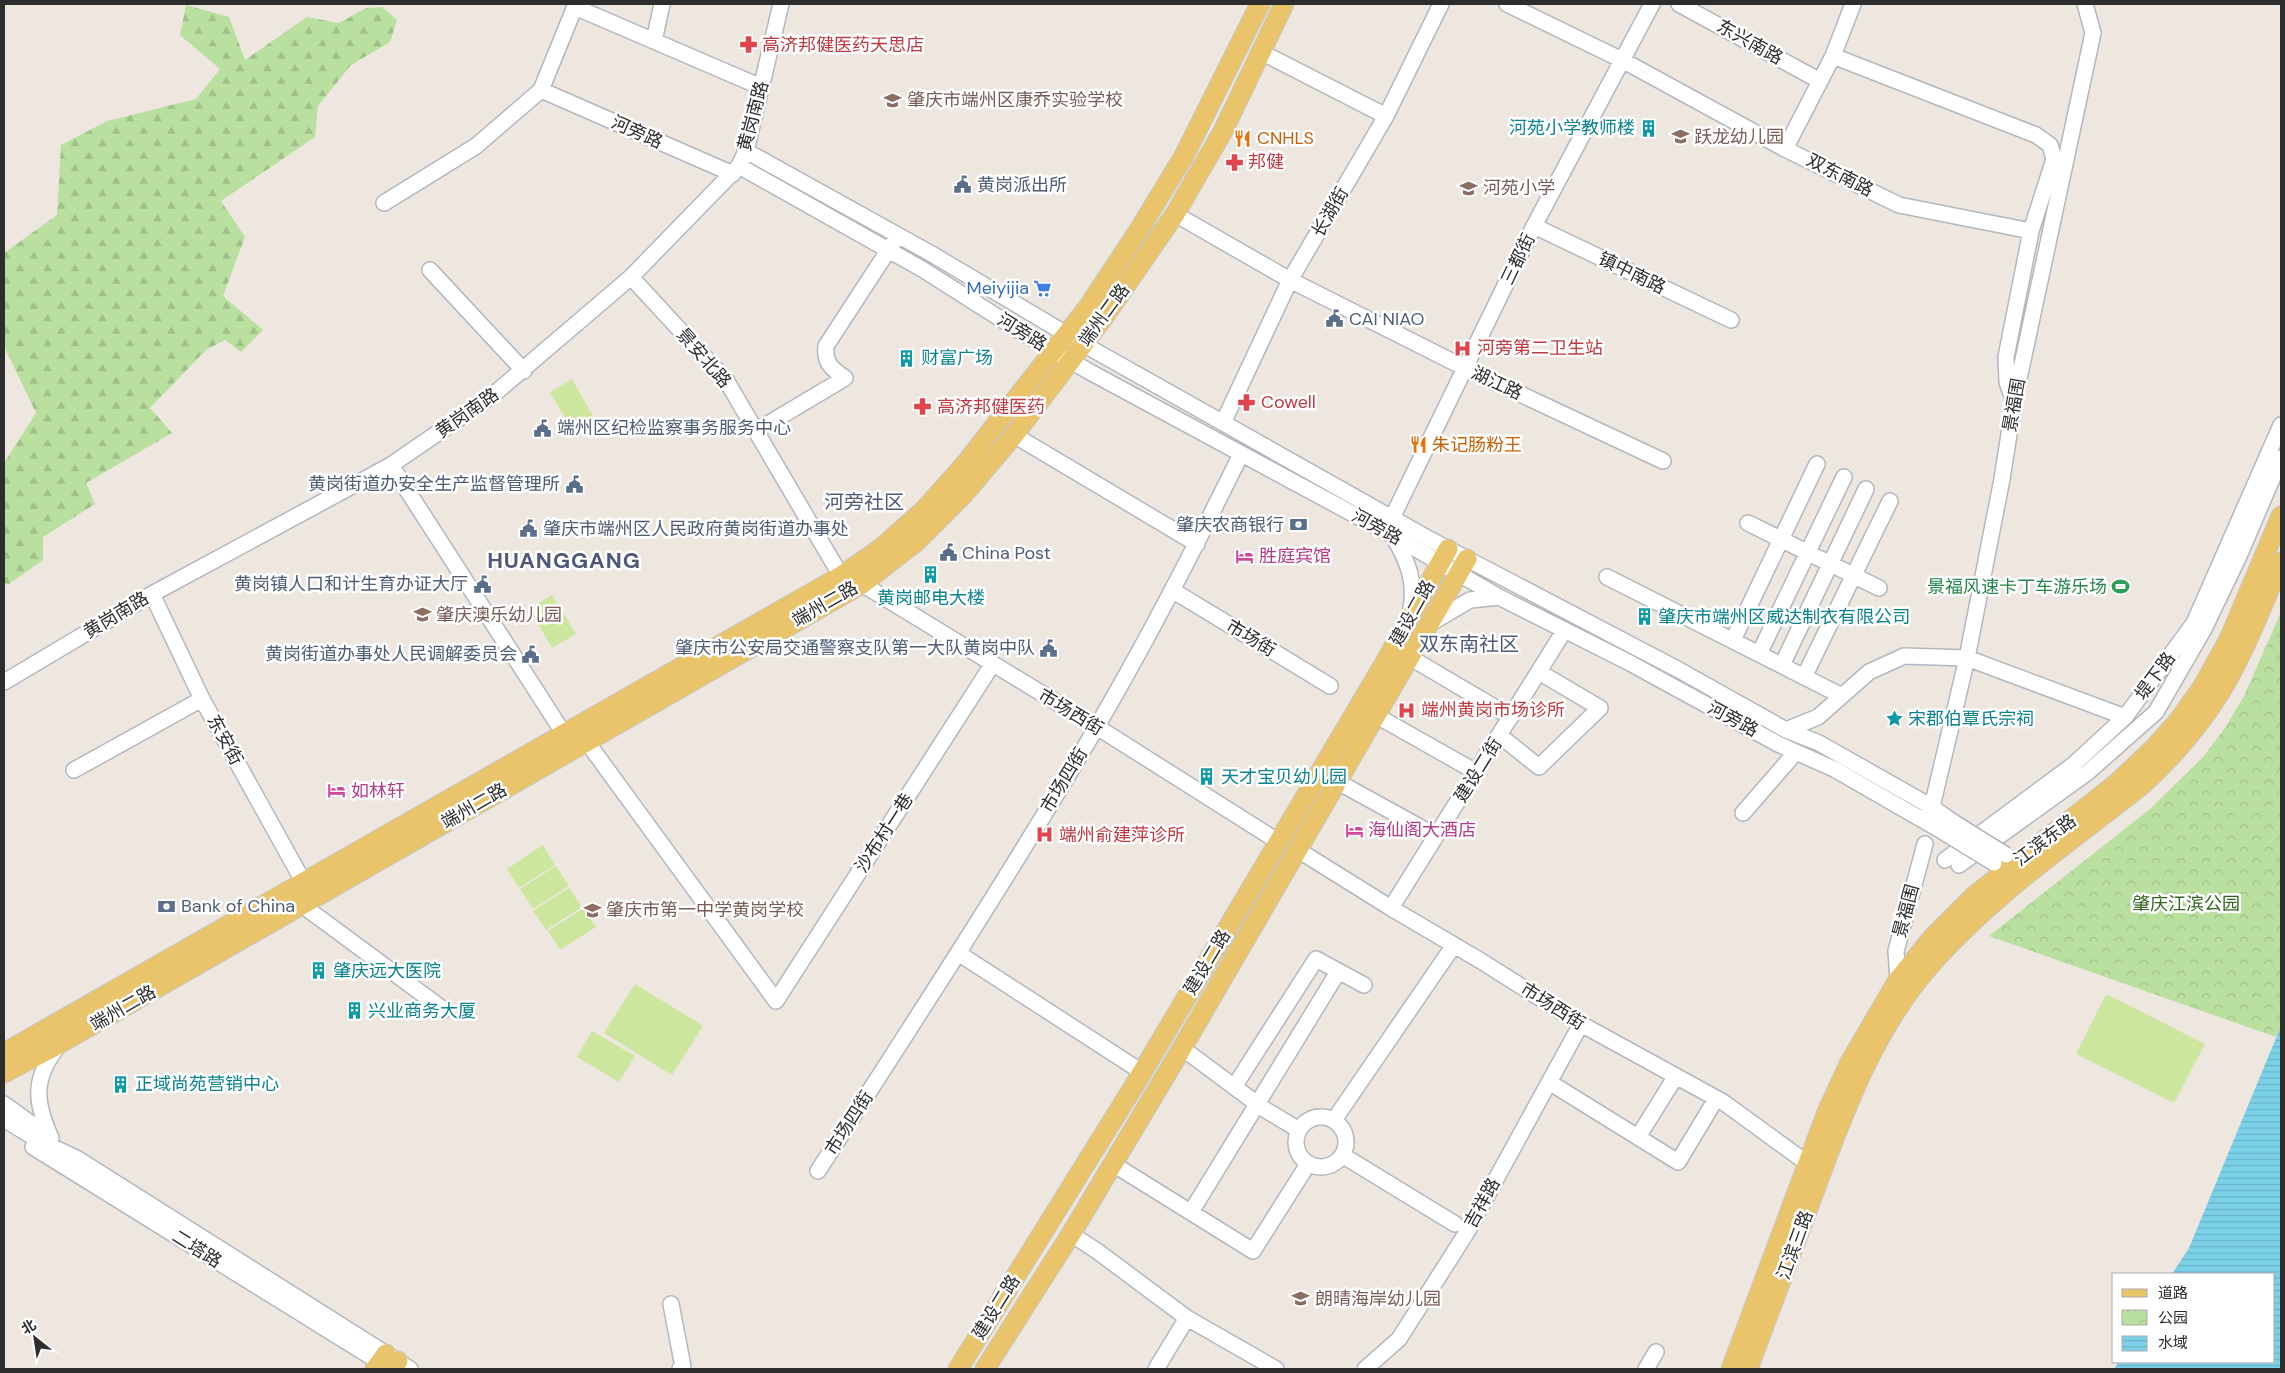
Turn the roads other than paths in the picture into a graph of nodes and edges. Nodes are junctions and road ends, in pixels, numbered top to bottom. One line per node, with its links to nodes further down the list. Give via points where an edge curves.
1 (662, 4): 12 (street)
2 (781, 4): 17 (street, 黄岗南路)
3 (1260, 4): 32 (main road, 端州二路, via 1184,156)
4 (1284, 4): 13 (main road, 端州二路)
5 (1441, 4): 19 (street, 长湖街)
6 (1507, 4): 15 (street, 双东南路)
7 (1652, 4): 15 (street, 三都街)
8 (1679, 4): 16 (street, 东兴南路)
9 (1853, 4): 14 (street)
10 (2085, 4): 42 (street, 景福围, via 2093,33)
11 (576, 5): 12 (street); 18 (street)
12 (654, 41): 17 (street)
13 (1260, 52): 19 (street); 24 (main road, 端州二路, via 1223,131)
14 (1833, 56): 16 (street); 26 (street, via 2036,135 2050,145 2054,159)
15 (1622, 60): 20 (street, 双东南路); 25 (street, 三都街)
16 (1820, 81): 20 (street)
17 (761, 87): 21 (street, 黄岗南路)
18 (541, 90): 22 (street, 河旁路); 23 (street, via 476,146)
19 (1386, 116): 31 (street, 长湖街)
20 (1785, 149): 26 (street, 双东南路, via 1899,205)
21 (746, 152): 22 (street, 黄岗南路); 27 (street, 河旁路)
22 (736, 170): 28 (street, 河旁路); 30 (street, 黄岗南路)
23 (384, 203)
24 (1175, 214): 31 (street, 湖江路); 33 (main road, 端州二路)
25 (1534, 226): 34 (street, 镇中南路); 39 (street, 三都街)
26 (2031, 231): 42 (street, via 2006,357 2007,382)
27 (898, 236): 28 (street); 35 (street, 河旁路)
28 (889, 250): 37 (street, 河旁路); 46 (street, via 826,346 826,362 845,378)
29 (430, 270): 40 (street)
30 (631, 277): 40 (street, 黄岗南路); 46 (street, 景安北路, via 726,380)
31 (1290, 280): 39 (street, 湖江路); 44 (street, 长湖街)
32 (1088, 307): 33 (main road); 35 (main road, 端州二路)
33 (1104, 317): 36 (main road, 端州二路)
34 (1730, 320)
35 (1066, 334): 36 (street, 河旁路); 37 (main road, 端州二路)
36 (1083, 344): 38 (main road, 端州二路); 44 (street, 河旁路)
37 (1053, 351): 38 (street, 河旁路); 41 (main road, 端州二路)
38 (1070, 361): 43 (main road, 端州二路); 48 (street, 河旁路)
39 (1465, 368): 50 (street, 湖江路); 57 (street, 三都街)
40 (524, 371): 52 (street, 黄岗南路)
41 (1017, 396): 43 (main road); 68 (main road, 端州二路, via 965,464 925,509 880,549)
42 (2014, 402): 82 (street, 景福围)
43 (1033, 408): 47 (main road, 端州二路)
44 (1223, 423): 57 (street, 河旁路)
45 (2281, 425): 62 (street, 堤下路)
46 (756, 431): 68 (street, 景安北路)
47 (1014, 434): 61 (street); 71 (main road, 端州二路, via 964,494 916,542)
48 (1241, 454): 59 (street, 河旁路); 61 (street, 市场四街)
49 (2281, 458): 62 (street, 堤下路)
50 (1663, 461)
51 (1817, 464): 60 (street)
52 (390, 465): 74 (street, 黄岗南路); 99 (street)
53 (1844, 477): 63 (street)
54 (1866, 489): 66 (street)
55 (1890, 500): 70 (street)
56 (2281, 516): 113 (main road, 江滨东路, via 2229,639 2204,686 2179,720 2111,788)
57 (1392, 518): 64 (street, 河旁路)
58 (1748, 523): 60 (street)
59 (1392, 535): 64 (street, 河旁路); 76 (street, via 1410,570 1414,598)
60 (1781, 540): 63 (street); 79 (street)
61 (1197, 544): 73 (street, 市场四街)
62 (2226, 551): 96 (street, 堤下路, via 2194,623); 96 (street, 堤下路, via 2204,630 2156,712 2087,773 1952,863 2073,765)
63 (1807, 553): 66 (street); 80 (street)
64 (1444, 556): 67 (street, 河旁路); 76 (main road, 建设二路)
65 (2281, 562): 113 (main road, 江滨东路, via 2236,665 2187,738 2163,766 2142,785)
66 (1830, 564): 70 (street); 85 (street)
67 (1463, 566): 75 (street, 河旁路); 77 (main road, 建设二路); 98 (street, 河旁路, via 1678,670)
68 (841, 576): 99 (main road, 端州二路)
69 (1607, 576): 79 (street)
70 (1853, 576): 72 (street); 88 (street)
71 (862, 584): 84 (street, 市场西街); 101 (main road, 端州二路)
72 (1878, 588)
73 (1172, 590): 90 (street, 市场街); 97 (street, 市场四街)
74 (152, 594): 89 (street, 黄岗南路); 92 (street, 东安街)
75 (1499, 597): 77 (street, via 1470,600); 78 (street, 河旁路)
76 (1409, 616): 83 (main road, 建设二路)
77 (1431, 624): 81 (main road, 建设二路)
78 (1564, 631): 86 (street, 建设二街); 103 (street, 河旁路)
79 (1733, 640): 80 (street)
80 (1759, 654): 85 (street)
81 (1411, 658): 87 (main road, 建设二路); 94 (street)
82 (1967, 658): 91 (street, via 1904,656 1869,672); 96 (street); 108 (street, 景福围)
83 (1384, 664): 87 (main road); 110 (main road, 建设二路)
84 (992, 665): 97 (street, 市场西街); 101 (street, 沙布村一巷, via 776,1001)
85 (1782, 665): 88 (street)
86 (1538, 672): 94 (street, 建设二街); 100 (street, via 1600,708 1539,767)
87 (1401, 674): 93 (main road, 建设二路)
88 (1804, 676): 91 (street)
89 (4, 682)
90 (1330, 686)
91 (1840, 695): 95 (street)
92 (202, 699): 104 (street); 114 (street, 东安街)
93 (1377, 716): 105 (street); 106 (main road, 建设二路)
94 (1511, 717): 100 (street, 建设二街)
95 (1818, 717): 98 (street); 102 (street)
96 (2126, 717)
97 (1097, 727): 110 (street, 市场西街); 118 (street, 市场四街)
98 (1786, 730): 102 (street, 河旁路)
99 (564, 734): 114 (main road, 端州二路)
100 (1499, 735): 105 (street, 建设二街)
101 (586, 742): 115 (main road, 端州二路)
102 (1819, 743): 108 (street, 河旁路)
103 (1796, 752): 107 (street); 108 (street, 河旁路)
104 (74, 770)
105 (1476, 772): 109 (street, 建设二街)
106 (1338, 782): 109 (street); 112 (main road, 建设二路)
107 (1743, 813)
108 (1928, 814): 113 (street, 河旁路, bridge)
109 (1436, 836): 116 (street, 建设二街)
110 (1279, 842): 129 (main road, 建设二路)
111 (1924, 844): 121 (street, 景福围, via 1896,950)
112 (1298, 850): 116 (street, 市场西街); 127 (main road, 建设二路)
113 (2012, 867): 121 (main road, 江滨东路, via 1974,896 1933,937); 139 (main road, 江滨东路, via 1986,908 1932,962 1895,1012 1865,1065)
114 (304, 883): 120 (main road, 端州二路)
115 (302, 905): 120 (main road, 端州二路); 123 (street)
116 (1391, 908): 117 (street, 市场西街)
117 (1454, 945): 124 (street, 市场西街); 138 (street)
118 (958, 953): 129 (street); 149 (street, 市场四街)
119 (1338, 972): 122 (street); 133 (street, via 1316,959); 136 (street)
120 (155, 979): 125 (main road, 端州二路); 126 (main road, 端州二路)
121 (1898, 980): 146 (main road, 江滨东路, via 1850,1062)
122 (1364, 985)
123 (444, 1010)
124 (1581, 1024): 131 (street, 市场西街); 132 (street, 吉祥路)
125 (59, 1044): 130 (main road, 端州二路); 143 (street, via 46,1062 38,1094 42,1118)
126 (13, 1045): 128 (main road, 端州二路)
127 (1182, 1048): 133 (street); 147 (main road, 建设二路)
128 (4, 1052)
129 (1142, 1072): 158 (main road, 建设二路)
130 (4, 1073)
131 (1676, 1076): 134 (street, 市场西街); 142 (street)
132 (1549, 1082): 142 (street); 162 (street, 吉祥路, via 1467,1232 1398,1339)
133 (1234, 1087): 136 (street)
134 (1716, 1099): 142 (street, via 1678,1162); 146 (street, 市场西街)
135 (4, 1104): 143 (street, 二塔路)
136 (1257, 1104): 141 (street); 150 (street)
137 (4, 1119): 145 (street, 二塔路)
138 (1334, 1120): 141 (street, via 1318,1117); 144 (street, via 1340,1125 1346,1140)
139 (1841, 1120): 165 (main road, 江滨三路)
140 (4, 1129): 156 (street, 二塔路)
141 (1299, 1130): 148 (street, via 1296,1147)
142 (1638, 1137)
143 (51, 1138): 145 (street, 二塔路)
144 (1342, 1155): 148 (street, via 1329,1166 1320,1168); 151 (street)
145 (78, 1160): 156 (street, 二塔路)
146 (1807, 1163): 164 (main road, 江滨三路)
147 (1113, 1164): 150 (street); 152 (main road, 建设二路)
148 (1308, 1164): 150 (street, via 1253,1252)
149 (818, 1171)
150 (1192, 1212)
151 (1455, 1224)
152 (1071, 1234): 154 (street); 159 (main road, 建设二路)
153 (671, 1304): 157 (street, via 683,1367)
154 (1188, 1318): 160 (street); 161 (street)
155 (1656, 1352): 163 (street)
156 (390, 1365)
157 (680, 1369)
158 (958, 1369)
159 (985, 1369)
160 (1156, 1369)
161 (1276, 1369)
162 (1365, 1369)
163 (1646, 1369)
164 (1731, 1369)
165 (1748, 1369)

